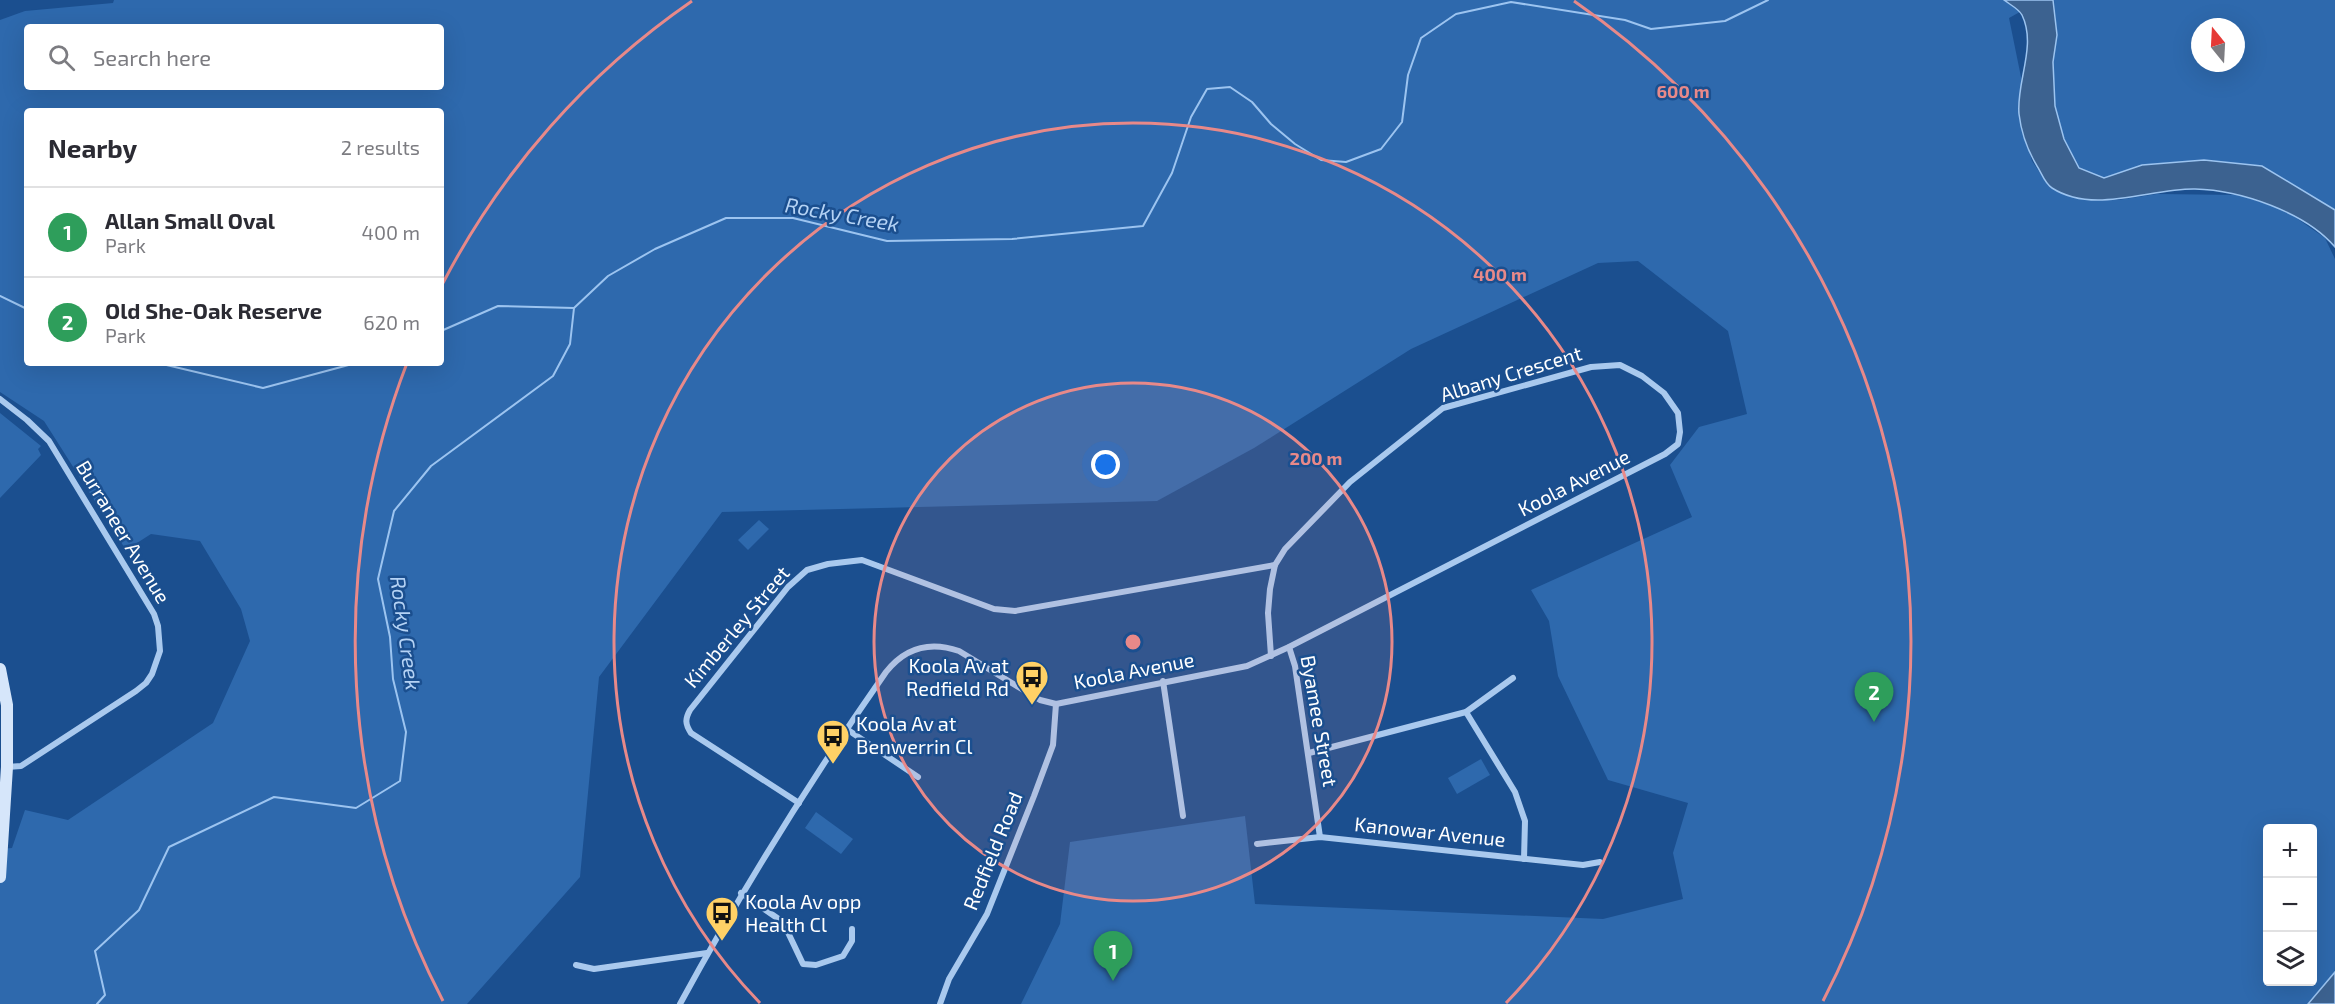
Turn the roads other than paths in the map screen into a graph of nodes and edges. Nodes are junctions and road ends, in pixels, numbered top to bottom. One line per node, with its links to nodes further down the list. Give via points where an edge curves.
1 (0, 399): 13 (street, Burraneer Avenue, via 49,441 154,614 161,639 152,674 136,691 21,765)
2 (1678, 444): 3 (street, Albany Crescent, via 1678,413 1664,393 1620,365 1591,367 1443,408 1350,482 1295,537); 4 (street, Koola Avenue, via 1562,508)
3 (1275, 564): 5 (street, Albany Crescent, via 1268,613); 15 (street, Kimberley Street, via 1015,611 994,609 862,560 807,570 788,587 686,717 691,733)
4 (1289, 647): 5 (street, Koola Avenue); 12 (street, Byamee Street)
5 (1270, 656): 8 (street, Koola Avenue, via 1247,666)
6 (0, 669): 13 (main road, via 7,705)
7 (1513, 678): 10 (street)
8 (1163, 681): 9 (street, Koola Avenue); 16 (street)
9 (1056, 704): 11 (street, Koola Avenue, via 1040,700 959,651 946,646 920,648 896,659); 28 (street, Redfield Road, via 1053,745 1034,796 987,914 949,979)
10 (1466, 712): 12 (street); 20 (street, via 1515,792 1525,821)
11 (848, 730): 14 (street); 15 (street, Koola Avenue)
12 (1309, 753): 17 (street, Byamee Street)
13 (7, 767): 18 (main road)
14 (918, 777)
15 (799, 803): 23 (street, Koola Avenue)
16 (1183, 816)
17 (1320, 837): 19 (street, Kanowar Avenue); 20 (street, Kanowar Avenue)
18 (2, 839): 22 (main road)
19 (1257, 844)
20 (1524, 859): 21 (street, Kanowar Avenue, via 1583,865)
21 (1600, 862)
22 (0, 877)
23 (741, 893): 24 (street, via 783,922 803,964 816,965 843,956 852,941); 25 (street, Koola Avenue)
24 (852, 929)
25 (707, 954): 26 (street, via 594,969); 27 (street, Koola Avenue)
26 (576, 966)
27 (680, 1004)
28 (940, 1004)

